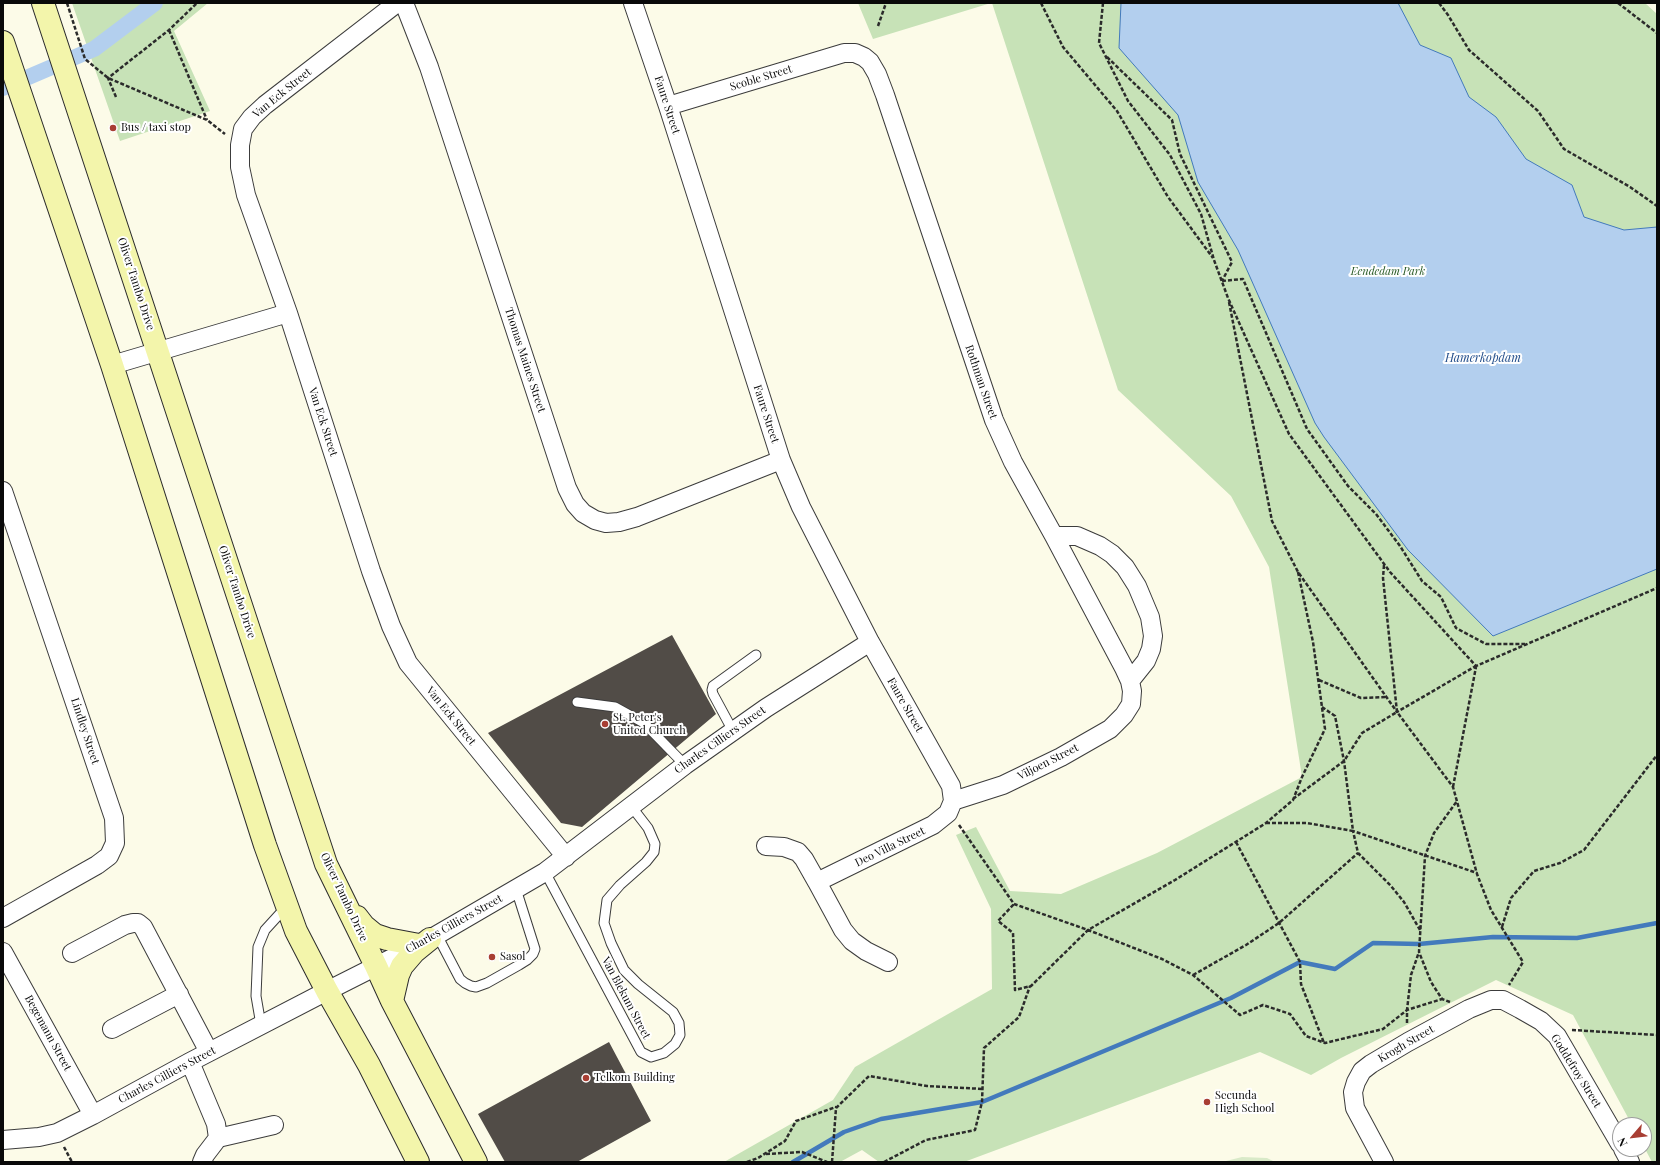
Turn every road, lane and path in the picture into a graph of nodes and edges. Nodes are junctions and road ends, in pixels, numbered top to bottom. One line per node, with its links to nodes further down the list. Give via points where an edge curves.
1 (43, 3): 28 (street, Oliver Tambo Drive)
2 (67, 3): 18 (path, via 85,59)
3 (197, 3): 13 (path)
4 (397, 3): 22 (street, Van Eck Street, via 265,104 243,129)
5 (404, 3): 30 (street, Thomas Maines Street, via 430,66 567,488 583,513 606,523 619,522)
6 (634, 3): 20 (street, Faure Street)
7 (886, 3): 12 (path)
8 (1041, 3): 24 (path, via 1063,47 1117,111 1168,197)
9 (1103, 3): 17 (path, via 1099,43)
10 (1439, 3): 23 (path, via 1469,50 1538,110 1564,149)
11 (1618, 3): 14 (path)
12 (878, 26)
13 (169, 30): 18 (path); 21 (path)
14 (1657, 33)
15 (3, 42): 29 (street)
16 (855, 53): 20 (street, Scoble Street, via 844,53); 32 (street, Rothman Street, via 870,62 877,74 994,420 1013,462)
17 (1105, 56): 24 (path, via 1128,101 1170,155 1201,214); 25 (path, via 1172,120 1180,154 1232,262)
18 (108, 78): 19 (path); 21 (path)
19 (116, 97)
20 (668, 106): 30 (street, Faure Street)
21 (207, 120): 22 (path)
22 (240, 146): 27 (street, Van Eck Street, via 240,167 246,195)
23 (1657, 206)
24 (1214, 260): 25 (path)
25 (1222, 281): 26 (path); 37 (path, via 1243,279 1307,429 1348,486 1376,514 1422,581 1441,597 1456,628 1486,644)
26 (1228, 298): 33 (path, via 1289,434); 34 (path, via 1272,521)
27 (288, 313): 28 (street); 61 (street, Van Eck Street, via 374,578 391,626 408,663)
28 (158, 350): 29 (street); 67 (street, Oliver Tambo Drive, via 326,864)
29 (112, 365): 69 (street, via 265,845)
30 (781, 460): 36 (street, Faure Street, via 801,507)
31 (3, 491): 70 (street, Lindley Street, via 114,818 115,843 109,856 97,865)
32 (1054, 536): 41 (street, Rothman Street); 41 (street, via 1077,536 1100,546 1125,567 1136,586 1150,617 1153,636 1146,661)
33 (1384, 564): 39 (path); 46 (path, via 1383,578)
34 (1298, 572): 40 (path, via 1313,642); 42 (path)
35 (1657, 588): 37 (path)
36 (870, 642): 47 (street, Charles Cilliers Street); 55 (street, Faure Street, via 951,786)
37 (1527, 644): 39 (path)
38 (756, 655): 47 (lane, via 713,686 713,694)
39 (1476, 666): 46 (path); 51 (path)
40 (1318, 680): 42 (path, via 1361,698); 45 (path)
41 (1130, 681): 44 (street, Rothman Street)
42 (1386, 697): 46 (path)
43 (577, 702): 50 (lane, via 615,708 644,723)
44 (1131, 704): 55 (street, Viljoen Street, via 1110,729 1061,757)
45 (1322, 707): 49 (path, via 1335,716); 52 (path, via 1325,729)
46 (1397, 712): 49 (path, via 1362,733); 51 (path)
47 (733, 731): 50 (street, Charles Cilliers Street)
48 (1657, 755): 72 (path, via 1584,850 1560,863 1534,871 1512,898)
49 (1344, 761): 52 (path); 57 (path)
50 (685, 765): 54 (street, Charles Cilliers Street)
51 (1453, 787): 53 (path)
52 (1293, 800): 56 (path)
53 (1457, 801): 62 (path, via 1434,833); 64 (path)
54 (631, 806): 61 (street, Charles Cilliers Street); 63 (lane, Van Blekum Street, via 648,828 655,844 654,852 607,900 604,923 624,970 673,1012 679,1024 680,1035 675,1044 664,1053 651,1057 641,1052)
55 (951, 807): 65 (street, Deo Villa Street, via 933,825); 68 (path)
56 (1266, 823): 57 (path, via 1307,823); 58 (path)
57 (1353, 831): 60 (path); 62 (path)
58 (1235, 842): 71 (path); 73 (path)
59 (766, 846): 65 (street, via 784,847 798,852)
60 (1358, 853): 71 (path); 74 (path, via 1404,902)
61 (566, 856): 63 (street, Charles Cilliers Street)
62 (1425, 856): 64 (path); 74 (path)
63 (544, 872): 66 (street, Charles Cilliers Street)
64 (1477, 874): 72 (path, via 1491,910)
65 (817, 882): 79 (street, via 843,930 852,941)
66 (516, 889): 75 (street, Charles Cilliers Street); 75 (lane, via 535,949 527,960 519,965 486,983 471,986 460,979)
67 (342, 897): 75 (street, via 364,926 375,935 387,939); 80 (street, Oliver Tambo Drive)
68 (1014, 904): 73 (path); 82 (path, via 998,921 1013,933 1015,990)
69 (287, 906): 83 (street, via 296,931); 90 (lane, via 265,930 258,947 256,996)
70 (3, 918)
71 (1279, 923): 81 (path); 95 (path, via 1300,962 1301,984)
72 (1502, 927): 86 (path, via 1523,962)
73 (1088, 930): 81 (path, via 1162,959); 82 (path)
74 (1420, 930): 77 (path)
75 (429, 940): 80 (street, Charles Cilliers Street); 87 (street, via 402,966)
76 (3, 952): 100 (street, Begemann Street)
77 (1419, 952): 85 (path, via 1431,982); 89 (path, via 1411,975)
78 (72, 953): 84 (street, via 125,925 138,923 147,932)
79 (888, 962)
80 (376, 966): 83 (street, Charles Cilliers Street); 87 (street, Oliver Tambo Drive)
81 (1193, 975): 95 (path, via 1240,1015 1263,1005 1290,1014 1306,1036)
82 (1031, 986): 98 (path, via 1019,1017 984,1048)
83 (327, 991): 90 (street, Charles Cilliers Street); 107 (street, via 369,1065)
84 (179, 994): 91 (street); 96 (street)
85 (1442, 999): 88 (path); 89 (path)
86 (1503, 1000): 88 (street, Krogh Street, via 1491,1000); 93 (street, Goddefroy Street, via 1541,1021)
87 (392, 1001): 108 (street, Oliver Tambo Drive)
88 (1469, 1009): 94 (street, Krogh Street)
89 (1407, 1010): 94 (path); 95 (path, via 1383,1029)
90 (261, 1025): 96 (street, Charles Cilliers Street)
91 (112, 1029)
92 (1657, 1035): 93 (path, via 1570,1030)
93 (1557, 1036): 102 (street, Goddefroy Street)
94 (1408, 1042): 113 (street, Krogh Street, via 1362,1071 1353,1092 1355,1108)
95 (1325, 1043)
96 (209, 1052): 97 (street, Charles Cilliers Street)
97 (190, 1062): 100 (street, Charles Cilliers Street); 103 (street, via 216,1124)
98 (983, 1089): 99 (path, via 927,1086 869,1076); 112 (path, via 975,1130 926,1140)
99 (837, 1107): 105 (path, via 796,1121 785,1141); 111 (path)
100 (93, 1115): 104 (street, Charles Cilliers Street, via 57,1133)
101 (274, 1125): 103 (street)
102 (1612, 1130)
103 (218, 1138): 106 (street)
104 (3, 1140)
105 (765, 1154): 109 (path); 110 (path, via 802,1152)
106 (202, 1162)
107 (418, 1162)
108 (476, 1162)
109 (747, 1162)
110 (827, 1162)
111 (832, 1162)
112 (884, 1162)
113 (1384, 1162)

